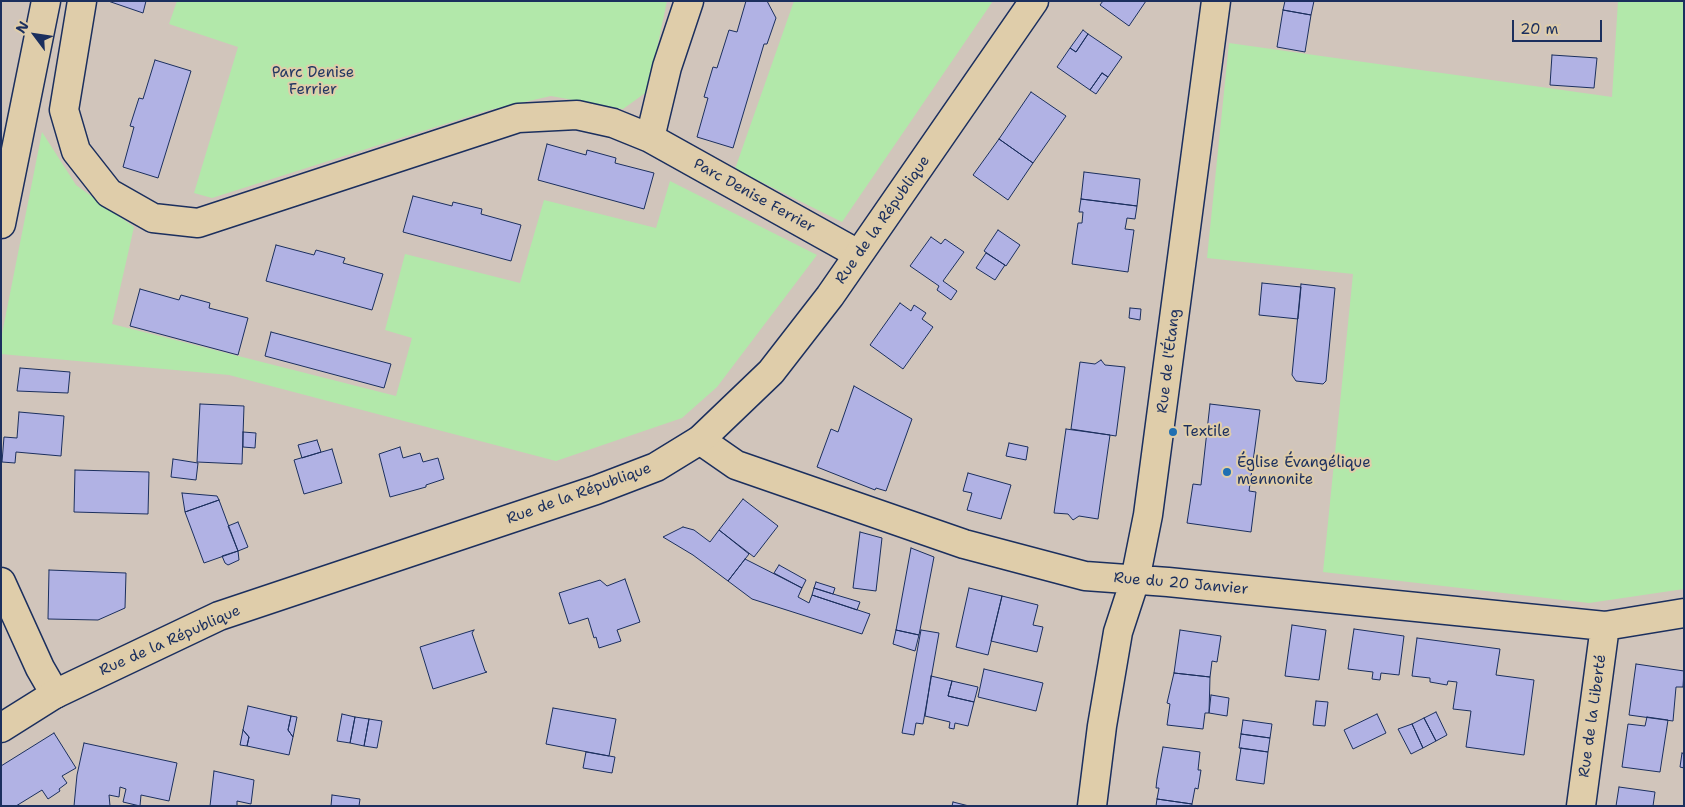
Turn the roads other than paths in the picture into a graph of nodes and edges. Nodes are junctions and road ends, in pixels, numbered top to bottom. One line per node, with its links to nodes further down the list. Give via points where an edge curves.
1 (46, 1): 7 (street)
2 (82, 1): 6 (street, Parc Denise Ferrier, via 64,110 76,151 109,193 153,218 198,223 518,118 577,116 613,123)
3 (690, 1): 6 (street)
4 (1034, 1): 8 (street, Rue de la République)
5 (1216, 1): 10 (street, Rue de l'Étang, via 1148,515)
6 (650, 138): 8 (street, Parc Denise Ferrier)
7 (1, 224)
8 (858, 254): 9 (street, Rue de la République, via 771,372)
9 (700, 440): 10 (street, Rue du 20 Janvier, via 736,465 964,544 1085,576); 14 (street, Rue de la République, via 656,466 596,490 219,616)
10 (1135, 580): 13 (street, Rue du 20 Janvier); 16 (street, Rue de l'Étang, via 1118,632)
11 (1, 582): 14 (street)
12 (1684, 613): 13 (street, Rue du 20 Janvier)
13 (1605, 626): 17 (street, Rue de la Liberté)
14 (55, 694): 15 (street, Rue de la République)
15 (1, 728)
16 (1092, 806)
17 (1581, 806)

